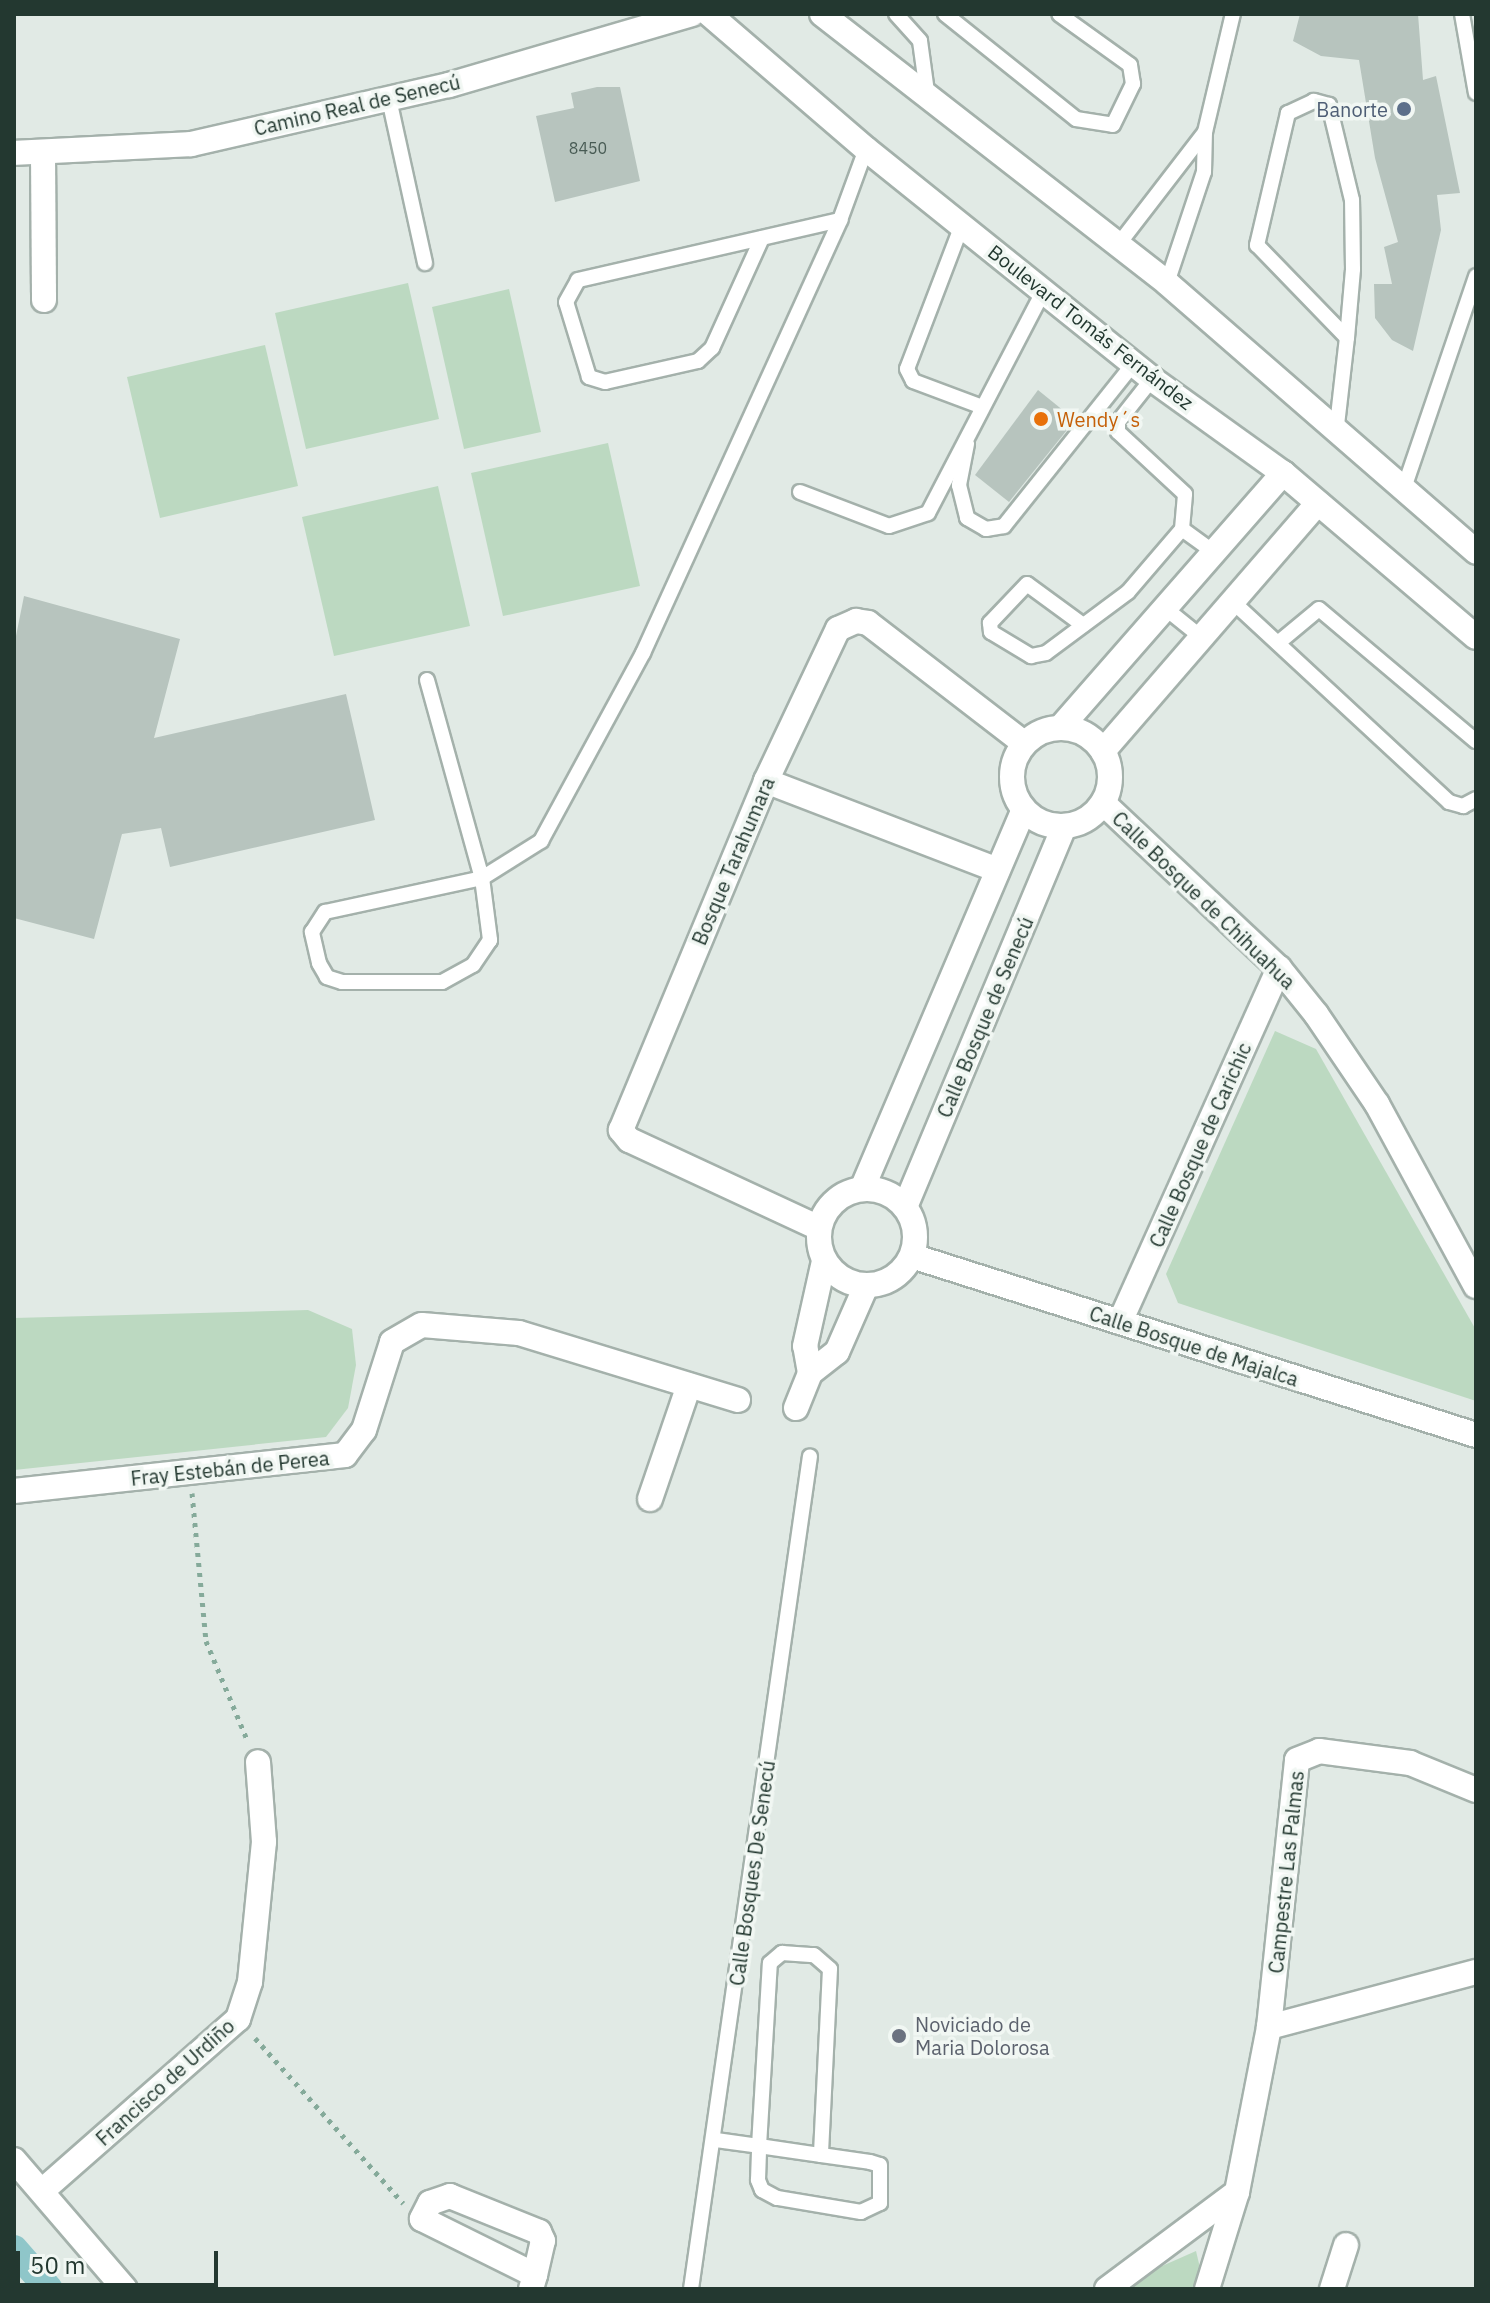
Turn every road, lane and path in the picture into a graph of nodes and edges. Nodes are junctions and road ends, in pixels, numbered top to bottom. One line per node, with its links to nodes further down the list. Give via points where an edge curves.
1 (692, 14): 11 (street, Camino Real de Senecú)
2 (709, 14): 13 (street, Boulevard Tomás Fernández)
3 (822, 14): 9 (street)
4 (896, 14): 9 (lane, via 925,55)
5 (945, 14): 6 (lane, via 1076,119 1113,125 1133,84 1130,65)
6 (1059, 14)
7 (1233, 14): 12 (lane)
8 (1462, 14): 10 (lane)
9 (927, 92): 19 (street)
10 (1476, 93)
11 (389, 99): 15 (street, Camino Real de Senecú, via 191,144); 20 (lane)
12 (1205, 132): 19 (lane); 22 (lane, via 1204,172)
13 (866, 149): 16 (lane); 17 (street, Boulevard Tomás Fernández)
14 (14, 153): 15 (street, Camino Real de Senecú)
15 (43, 153): 24 (street)
16 (840, 220): 18 (lane); 55 (lane, via 629,680 541,841)
17 (962, 225): 23 (street, Boulevard Tomás Fernández); 28 (lane, via 907,369 913,381)
18 (762, 238): 18 (lane, via 578,280 566,302 589,377 605,382 688,367 706,355)
19 (1118, 245): 22 (street)
20 (425, 263)
21 (1476, 276): 25 (lane)
22 (1167, 283): 30 (street)
23 (1045, 288): 27 (street, Boulevard Tomás Fernández); 28 (lane)
24 (44, 300)
25 (1470, 320): 32 (lane)
26 (1347, 338): 26 (lane, via 1352,200 1329,105 1314,101 1288,113 1257,245); 30 (lane)
27 (1143, 371): 29 (lane, via 1004,526 975,526 960,503); 31 (street, Boulevard Tomás Fernández); 35 (lane, via 1118,432 1185,494)
28 (980, 406): 29 (lane)
29 (971, 424): 33 (lane, via 928,513 919,518 889,526)
30 (1336, 434): 32 (street)
31 (1283, 473): 34 (street, Boulevard Tomás Fernández); 36 (street)
32 (1403, 491): 37 (street)
33 (800, 492)
34 (1318, 503): 38 (street); 42 (street, Boulevard Tomás Fernández)
35 (1182, 529): 36 (lane); 40 (lane, via 1128,592)
36 (1214, 552): 39 (street)
37 (1476, 552)
38 (1232, 601): 41 (street); 43 (lane)
39 (1165, 608): 41 (lane); 45 (street)
40 (1083, 625): 40 (lane, via 1027,584 990,623 991,632 1031,656 1046,653)
41 (1201, 637): 48 (street)
42 (1476, 637)
43 (1278, 643): 46 (lane, via 1319,609); 50 (lane, via 1449,802 1463,806)
44 (427, 680): 55 (lane)
45 (1060, 728): 47 (street); 48 (street, via 1092,738)
46 (1476, 741)
47 (1024, 743): 49 (street, Bosque Tarahumara, via 868,623 856,621 838,629); 52 (street, via 1012,771)
48 (1103, 751): 51 (street, via 1109,787)
49 (766, 781): 54 (street); 59 (street, Bosque Tarahumara, via 621,1124 629,1140)
50 (1476, 799)
51 (1103, 803): 53 (street); 56 (street, Calle Bosque de Chihuahua)
52 (1024, 810): 53 (street); 54 (street)
53 (1064, 826): 58 (street, Calle Bosque de Senecú)
54 (998, 870): 57 (street)
55 (482, 878): 55 (lane, via 325,912 312,932 327,977 342,982 442,982 473,965 490,940)
56 (1279, 968): 63 (street, Calle Bosque de Chihuahua, via 1377,1104); 64 (street, Calle Bosque de Carichic)
57 (862, 1189): 58 (street, via 879,1190); 59 (street, via 832,1203)
58 (905, 1207): 60 (street, via 914,1222)
59 (819, 1228): 61 (street)
60 (912, 1256): 62 (street, via 898,1275); 64 (street, Calle Bosque de Majalca)
61 (824, 1261): 62 (street, via 842,1279); 65 (street, via 805,1346)
62 (866, 1286): 65 (street, via 837,1352)
63 (1476, 1286)
64 (1120, 1322): 69 (street, Calle Bosque de Majalca)
65 (810, 1373): 68 (street)
66 (689, 1385): 67 (street, Fray Estebán de Perea); 71 (street, Fray Estebán de Perea, via 519,1333 422,1325 392,1342 364,1430 345,1455); 73 (street)
67 (738, 1400)
68 (796, 1408)
69 (1476, 1435)
70 (810, 1456): 79 (lane, Calle Bosques De Senecú)
71 (190, 1472): 72 (street, Fray Estebán de Perea); 74 (path, via 206,1641)
72 (14, 1491)
73 (650, 1499)
74 (258, 1762): 77 (street, Francisco de Urdiño, via 264,1842 250,1982)
75 (1476, 1790): 78 (street, Campestre Las Palmas, via 1410,1763 1319,1751 1297,1760)
76 (1476, 1972): 78 (street)
77 (238, 2019): 83 (street, Francisco de Urdiño); 85 (path)
78 (1269, 2027): 84 (street, Campestre Las Palmas)
79 (716, 2140): 80 (lane); 89 (lane, Calle Bosques De Senecú)
80 (759, 2146): 81 (lane); 81 (lane, via 758,2180 762,2190 777,2198 861,2212 880,2203 880,2165); 81 (lane, via 770,1963 782,1953 814,1955 830,1969)
81 (821, 2155)
82 (14, 2160): 83 (street)
83 (42, 2191): 88 (street)
84 (1237, 2192): 90 (street); 91 (street, Campestre Las Palmas)
85 (422, 2219): 87 (street); 87 (street, via 430,2203 445,2195 533,2228 543,2241)
86 (1346, 2245): 92 (street)
87 (533, 2282)
88 (125, 2289)
89 (691, 2289)
90 (1107, 2289)
91 (1207, 2289)
92 (1332, 2289)

